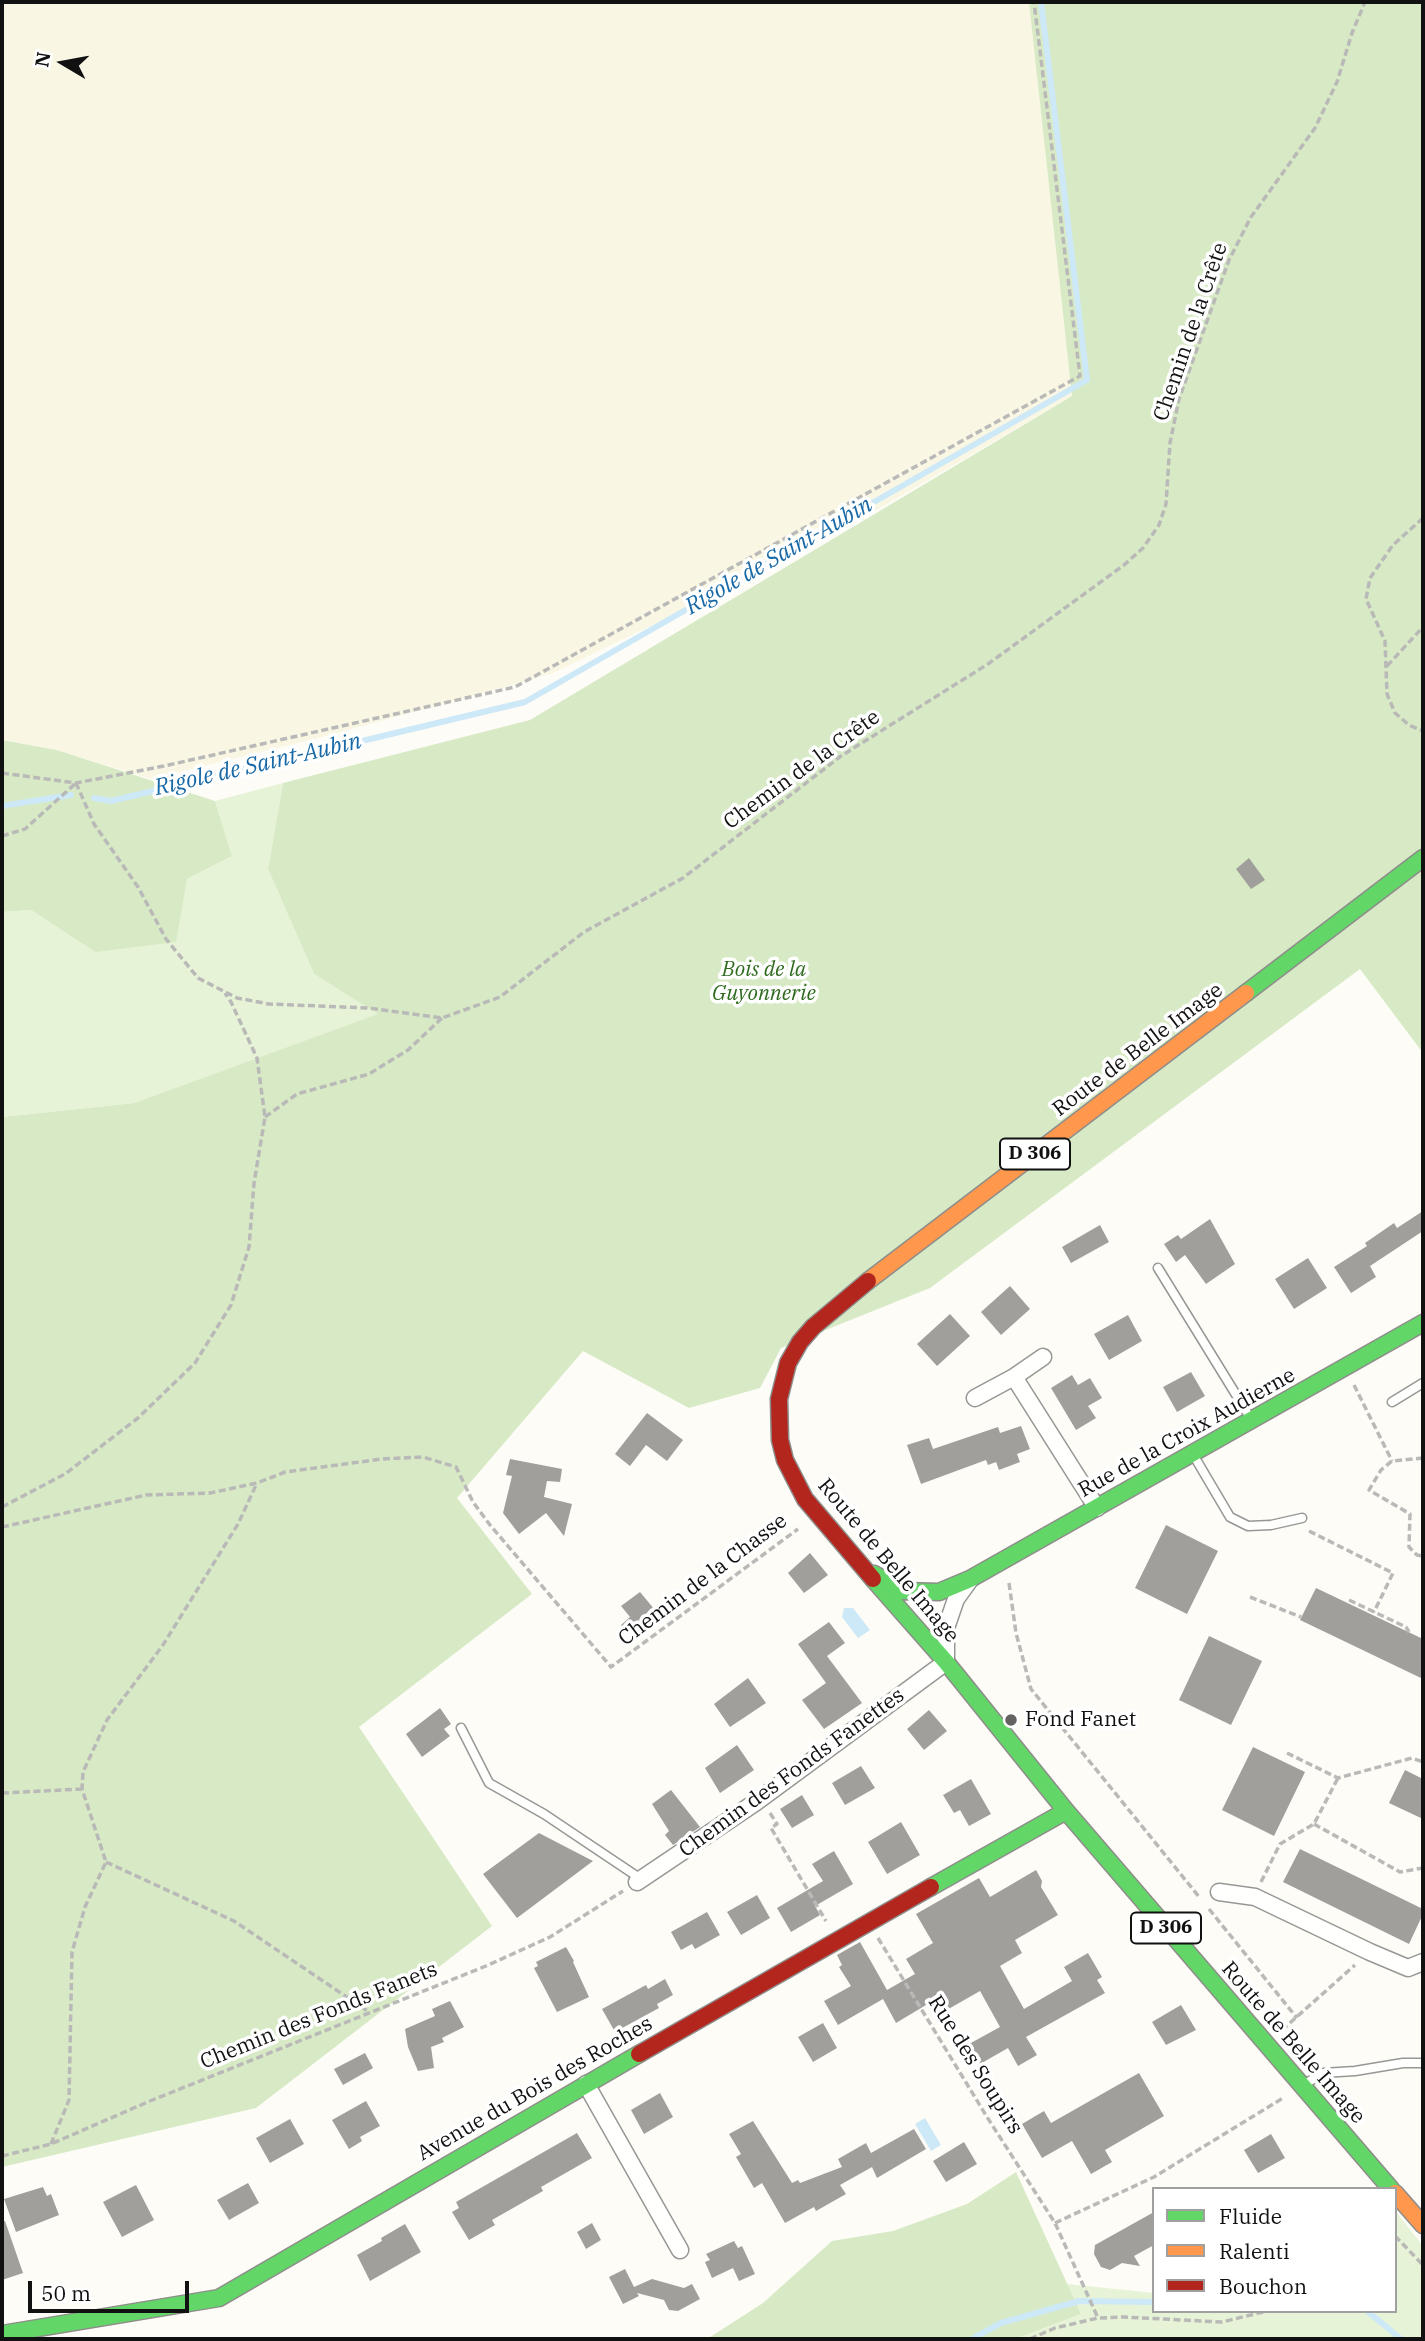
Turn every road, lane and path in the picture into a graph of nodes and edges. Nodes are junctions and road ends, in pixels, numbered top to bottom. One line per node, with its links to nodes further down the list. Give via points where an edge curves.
1 (1034, 2): 8 (path, via 1080,376 515,687)
2 (1365, 2): 12 (path, Chemin de la Crête, via 1338,82 1315,128 1251,217 1229,260 1179,399 1170,443 1166,504 1159,525 1143,548 988,664 841,756 683,878 584,932 500,997)
3 (1423, 518): 5 (path, via 1393,545 1370,578 1366,598 1385,641)
4 (1423, 627): 5 (path)
5 (1387, 666): 6 (path, via 1387,694 1395,713)
6 (1423, 732)
7 (2, 773): 8 (path)
8 (76, 783): 9 (path, via 25,829); 11 (path, Chemin de la Crête, via 94,824 138,887 166,939 198,978)
9 (2, 836)
10 (1423, 858): 29 (main road, Route de Belle Image / D 306, via 865,1283 806,1334 782,1381 779,1429 785,1460)
11 (222, 990): 12 (path, Chemin de la Crête, via 269,1004); 13 (path, via 257,1058)
12 (442, 1017): 13 (path, via 408,1050 369,1074 297,1094)
13 (265, 1118): 27 (path, via 249,1247 231,1305 195,1363 138,1418 65,1474)
14 (1157, 1268): 22 (lane)
15 (1423, 1323): 22 (main road, Rue de la Croix Audierne)
16 (1043, 1357): 17 (street)
17 (1014, 1377): 20 (street); 28 (street)
18 (1423, 1383): 21 (lane)
19 (1357, 1391): 25 (path)
20 (975, 1398)
21 (1392, 1402)
22 (1253, 1421): 23 (main road, Rue de la Croix Audierne)
23 (1193, 1454): 28 (main road, Rue de la Croix Audierne); 31 (lane, via 1230,1517 1248,1526)
24 (1423, 1458): 25 (path)
25 (1392, 1461): 33 (path, via 1369,1490 1410,1514 1409,1548)
26 (257, 1483): 29 (path, Chemin de la Chasse, via 285,1472 382,1458 423,1457 456,1467 489,1525 611,1667); 32 (path, Chemin de la Chasse, via 210,1493 146,1495); 47 (path, via 238,1524 163,1645 107,1720 83,1772)
27 (2, 1507)
28 (1097, 1508): 34 (main road, Rue de la Croix Audierne)
29 (817, 1515): 35 (main road, Route de Belle Image / D 306)
30 (1302, 1518): 31 (lane)
31 (1288, 1521): 39 (path, via 1393,1573)
32 (2, 1527)
33 (1423, 1556)
34 (1006, 1560): 36 (main road, Rue de la Croix Audierne); 62 (path, via 1016,1633 1031,1689)
35 (868, 1571): 36 (main road, Rue de la Croix Audierne, via 903,1591 939,1592); 42 (main road, Route de Belle Image / D 306)
36 (971, 1579): 42 (street, via 956,1600 947,1628)
37 (1250, 1597): 40 (path)
38 (1349, 1600): 39 (path)
39 (1374, 1612): 41 (path)
40 (1301, 1617)
41 (1409, 1632)
42 (946, 1662): 49 (street, Chemin des Fonds Fanettes); 50 (main road, Route de Belle Image / D 306)
43 (461, 1728): 54 (lane, via 489,1783 544,1814)
44 (1287, 1753): 46 (path)
45 (1423, 1762): 46 (path, via 1412,1758)
46 (1338, 1778): 51 (path)
47 (82, 1789): 48 (path); 52 (path)
48 (2, 1793)
49 (756, 1802): 54 (street, Chemin des Fonds Fanettes); 58 (path, via 764,1816 770,1813 777,1824 771,1828)
50 (1066, 1811): 57 (main road, Avenue du Bois des Roches); 63 (main road, Route de Belle Image / D 306)
51 (1314, 1824): 53 (path, via 1400,1872); 56 (path, via 1280,1844)
52 (106, 1862): 61 (path, via 234,1921); 67 (path, via 85,1907 72,1952 69,2100)
53 (1423, 1868)
54 (639, 1880): 61 (path, Chemin des Fonds Fanets, via 550,1937)
55 (1219, 1892): 56 (street)
56 (1255, 1897): 59 (street)
57 (868, 1921): 58 (main road, Avenue du Bois des Roches); 72 (path, Rue des Soupirs)
58 (837, 1939): 65 (main road, Avenue du Bois des Roches)
59 (1370, 1952): 60 (street, via 1408,1968); 62 (path)
60 (1423, 1962)
61 (369, 2012): 67 (path, Chemin des Fonds Fanets)
62 (1297, 2018): 63 (path)
63 (1265, 2043): 66 (main road, Route de Belle Image / D 306)
64 (1423, 2063): 66 (lane, via 1323,2073)
65 (586, 2084): 74 (street); 78 (main road, Avenue du Bois des Roches, via 219,2298)
66 (1302, 2086): 69 (main road, Route de Belle Image / D 306); 72 (path, via 1154,2176)
67 (51, 2144): 68 (path, Chemin des Fonds Fanets)
68 (2, 2155)
69 (1390, 2187)
70 (1397, 2195): 71 (main road, Route de Belle Image / D 306)
71 (1421, 2223)
72 (1055, 2224): 77 (path, Rue des Soupirs)
73 (1397, 2238): 75 (path)
74 (680, 2250)
75 (1423, 2265)
76 (1259, 2313): 77 (path, via 1222,2322)
77 (1098, 2318): 79 (path)
78 (2, 2334)
79 (1030, 2339)

